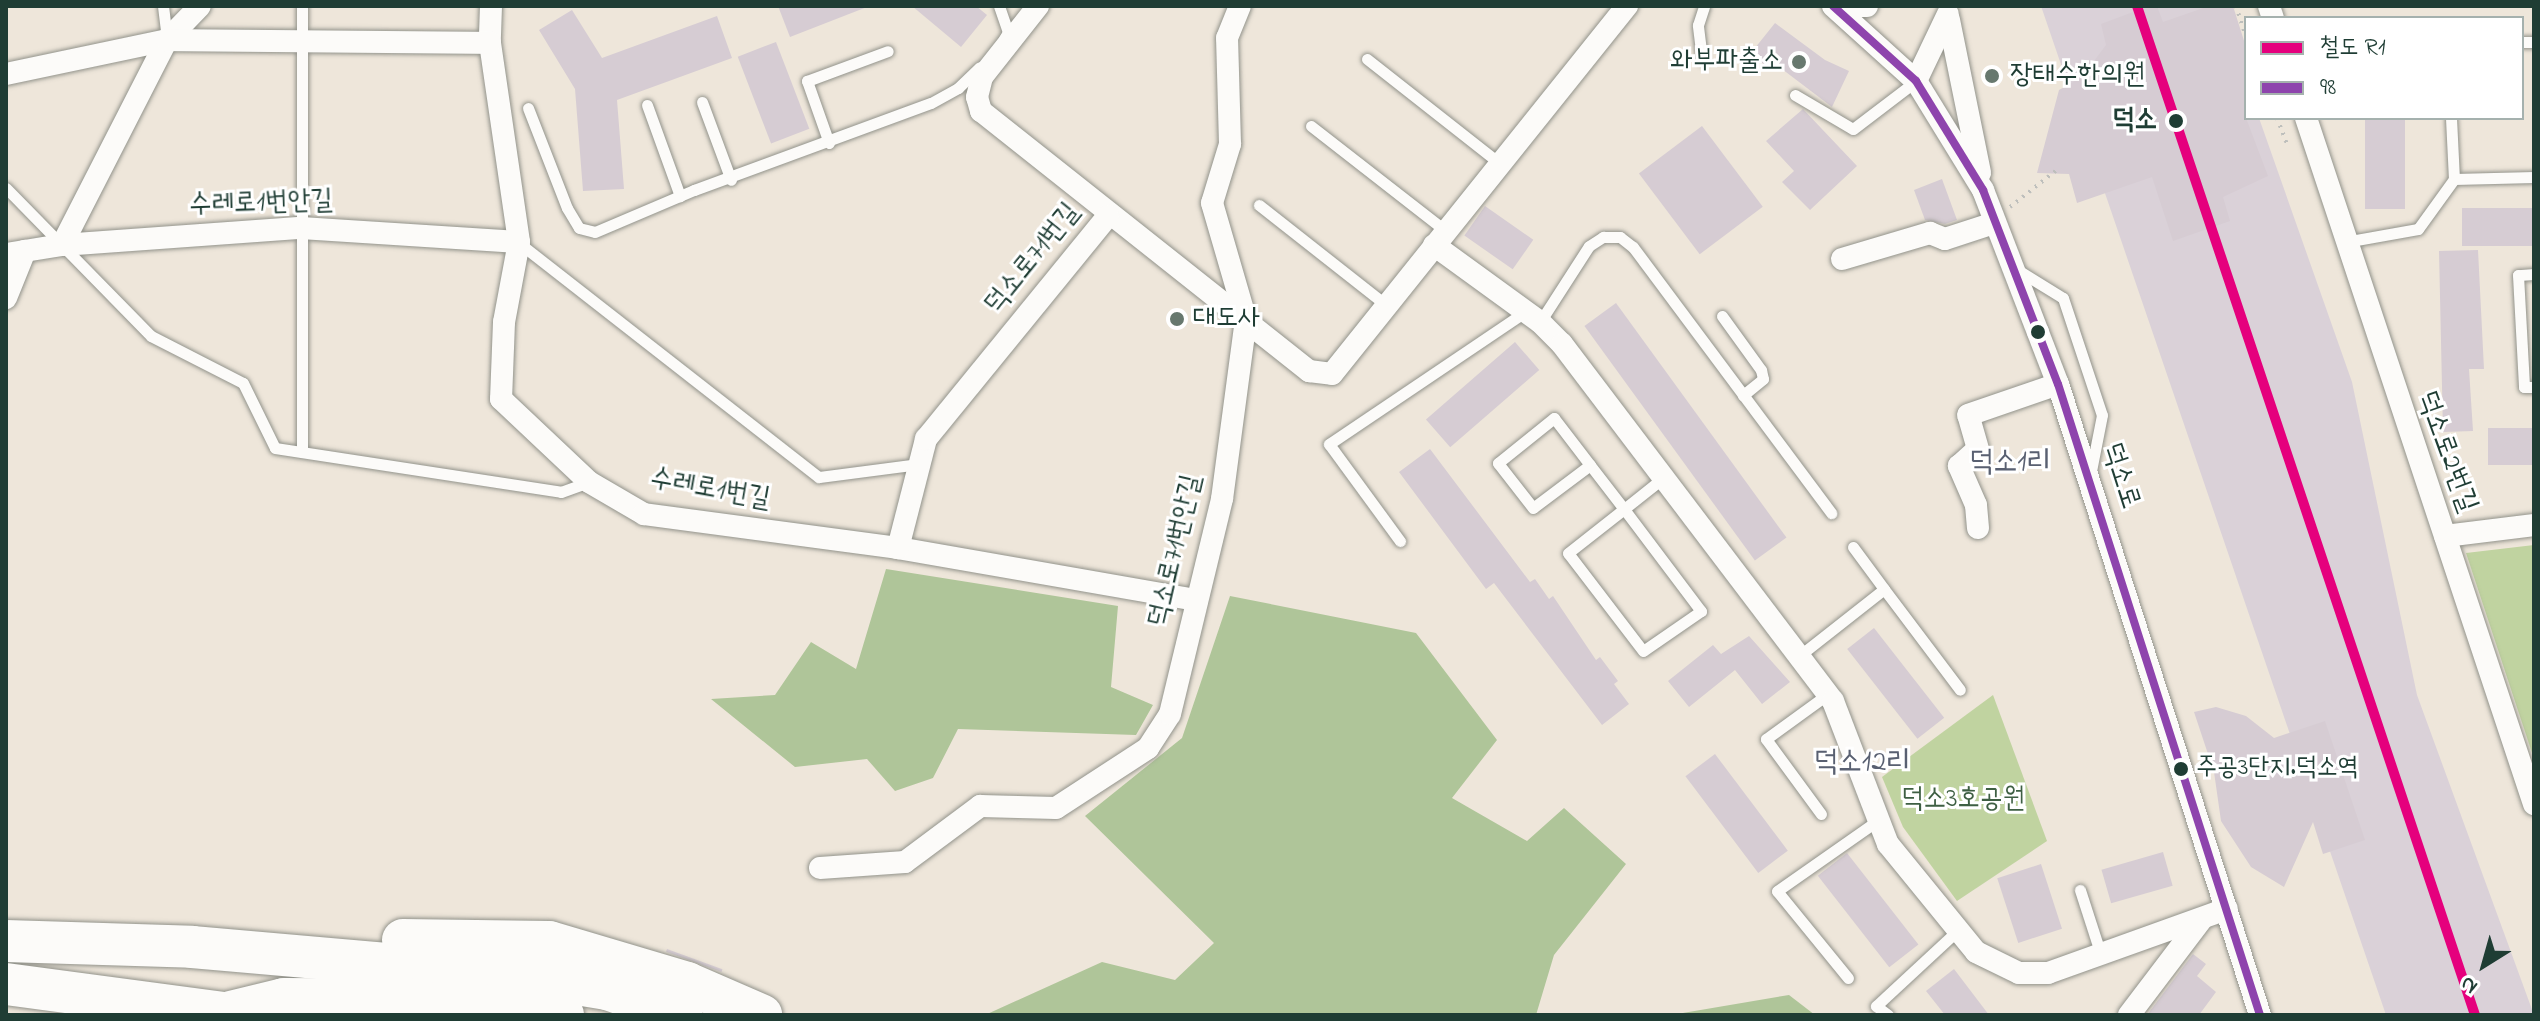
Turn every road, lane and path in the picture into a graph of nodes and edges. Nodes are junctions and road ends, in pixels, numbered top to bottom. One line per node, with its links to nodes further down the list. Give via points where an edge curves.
1 (163, 6): 16 (lane)
2 (200, 6): 16 (street)
3 (302, 6): 17 (lane)
4 (491, 6): 18 (street, 수레로1번길)
5 (999, 6): 32 (lane, via 1008,32 996,52 958,88)
6 (1038, 6): 44 (street, 덕소로71번길, via 982,77 977,97 981,111)
7 (1240, 6): 58 (street, 덕소로71번안길, via 1227,38 1230,144 1212,203)
8 (1704, 6): 21 (lane, via 1698,25)
9 (1833, 6): 23 (street, 덕소로)
10 (1860, 6): 11 (street)
11 (1867, 6)
12 (2236, 6): 15 (path)
13 (1622, 8): 34 (street)
14 (1948, 13): 23 (street); 40 (street)
15 (2244, 30)
16 (167, 40): 17 (street); 22 (street); 49 (street)
17 (302, 41): 18 (street); 45 (lane)
18 (490, 43): 47 (street, 수레로1번길)
19 (888, 51): 32 (lane, via 807,81)
20 (1367, 59): 34 (lane)
21 (1702, 59)
22 (6, 74)
23 (1916, 81): 24 (lane, via 1853,129); 40 (street, 덕소로)
24 (1795, 95)
25 (702, 102): 38 (lane)
26 (647, 105): 41 (lane)
27 (528, 108): 41 (lane, via 579,228 595,232)
28 (2278, 120): 33 (path)
29 (2307, 120): 48 (street, 덕소로2번길)
30 (2451, 120): 37 (lane)
31 (1311, 126): 46 (lane)
32 (829, 143): 38 (lane)
33 (2287, 144)
34 (1498, 162): 46 (street)
35 (2058, 169): 43 (path)
36 (2534, 177): 37 (lane)
37 (2454, 179): 48 (lane, via 2418,229)
38 (731, 180): 41 (lane)
39 (6, 188): 49 (lane)
40 (1983, 190): 43 (street, 덕소로)
41 (680, 196)
42 (1259, 205): 55 (lane)
43 (2002, 215): 51 (street, via 1945,239 1930,233); 52 (street, 덕소로)
44 (1108, 216): 58 (street); 64 (street, 덕소로71번길, via 926,439)
45 (301, 228): 47 (street, 수레로1번안길); 49 (street, 수레로1번안길); 63 (lane)
46 (1440, 238): 55 (street); 57 (street)
47 (519, 242): 64 (lane, via 819,477); 68 (street, 수레로1번길, via 504,322 501,399)
48 (2344, 242): 73 (street, 덕소로2번길)
49 (62, 245): 50 (street, 수레로1번안길); 63 (lane, via 151,336 243,383 275,448)
50 (16, 252): 54 (street)
51 (1842, 259)
52 (2010, 266): 60 (street, 덕소로); 67 (lane, via 2063,298 2102,415)
53 (2534, 274): 59 (lane, via 2518,275)
54 (6, 298)
55 (1386, 305): 58 (street, via 1332,374 1309,371)
56 (1722, 316): 62 (lane, via 1761,370 1763,379)
57 (1532, 318): 62 (lane, via 1589,246 1603,237 1620,237 1633,247); 66 (street); 74 (lane, via 1329,444)
58 (1246, 320): 78 (street, 덕소로71번안길, via 1222,499)
59 (2528, 332): 61 (lane, via 2524,387)
60 (2058, 384): 67 (street, 덕소로); 72 (street, via 1968,415 1978,449 1959,466 1976,505)
61 (2534, 387)
62 (1743, 395): 70 (lane)
63 (302, 452): 68 (lane, via 561,492)
64 (919, 464): 76 (street, 덕소로71번길)
65 (1590, 465): 65 (lane, via 1554,418 1498,463 1533,508); 69 (lane)
66 (1663, 478): 69 (lane); 79 (street)
67 (2090, 479): 87 (street, 덕소로)
68 (589, 482): 76 (street, 수레로1번길, via 644,514)
69 (1624, 509): 69 (lane, via 1568,553 1643,651 1701,611)
70 (1831, 513)
71 (2534, 525): 73 (street)
72 (1978, 528)
73 (2445, 536): 82 (street, 덕소로2번길)
74 (1400, 541)
75 (1853, 547): 77 (lane)
76 (898, 548): 78 (street, 수레로1번길)
77 (1884, 589): 79 (lane); 80 (lane)
78 (1196, 600): 85 (street, 덕소로71번안길, via 1170,714 1148,748 1056,808 980,806 905,862)
79 (1799, 656): 81 (street)
80 (1960, 690)
81 (1828, 694): 83 (lane, via 1766,739); 84 (street)
82 (2534, 804)
83 (1821, 814)
84 (1877, 821): 89 (street, via 1888,844); 93 (lane, via 1777,891)
85 (820, 868)
86 (2080, 890): 92 (lane)
87 (2227, 909): 88 (street); 101 (street, 덕소로)
88 (2203, 918): 92 (street); 100 (street)
89 (1957, 931): 92 (street, via 1976,952 2019,973 2048,973); 99 (lane, via 1876,1006)
90 (6, 941): 91 (highway)
91 (192, 947): 97 (highway, via 534,977 607,989); 98 (highway, via 375,939 549,942 687,983)
92 (2101, 956)
93 (1848, 978)
94 (6, 984): 95 (highway)
95 (235, 1013): 96 (highway, via 284,999 428,1000)
96 (563, 1015)
97 (682, 1015)
98 (761, 1015)
99 (1888, 1015)
100 (2129, 1015)
101 (2260, 1015)

